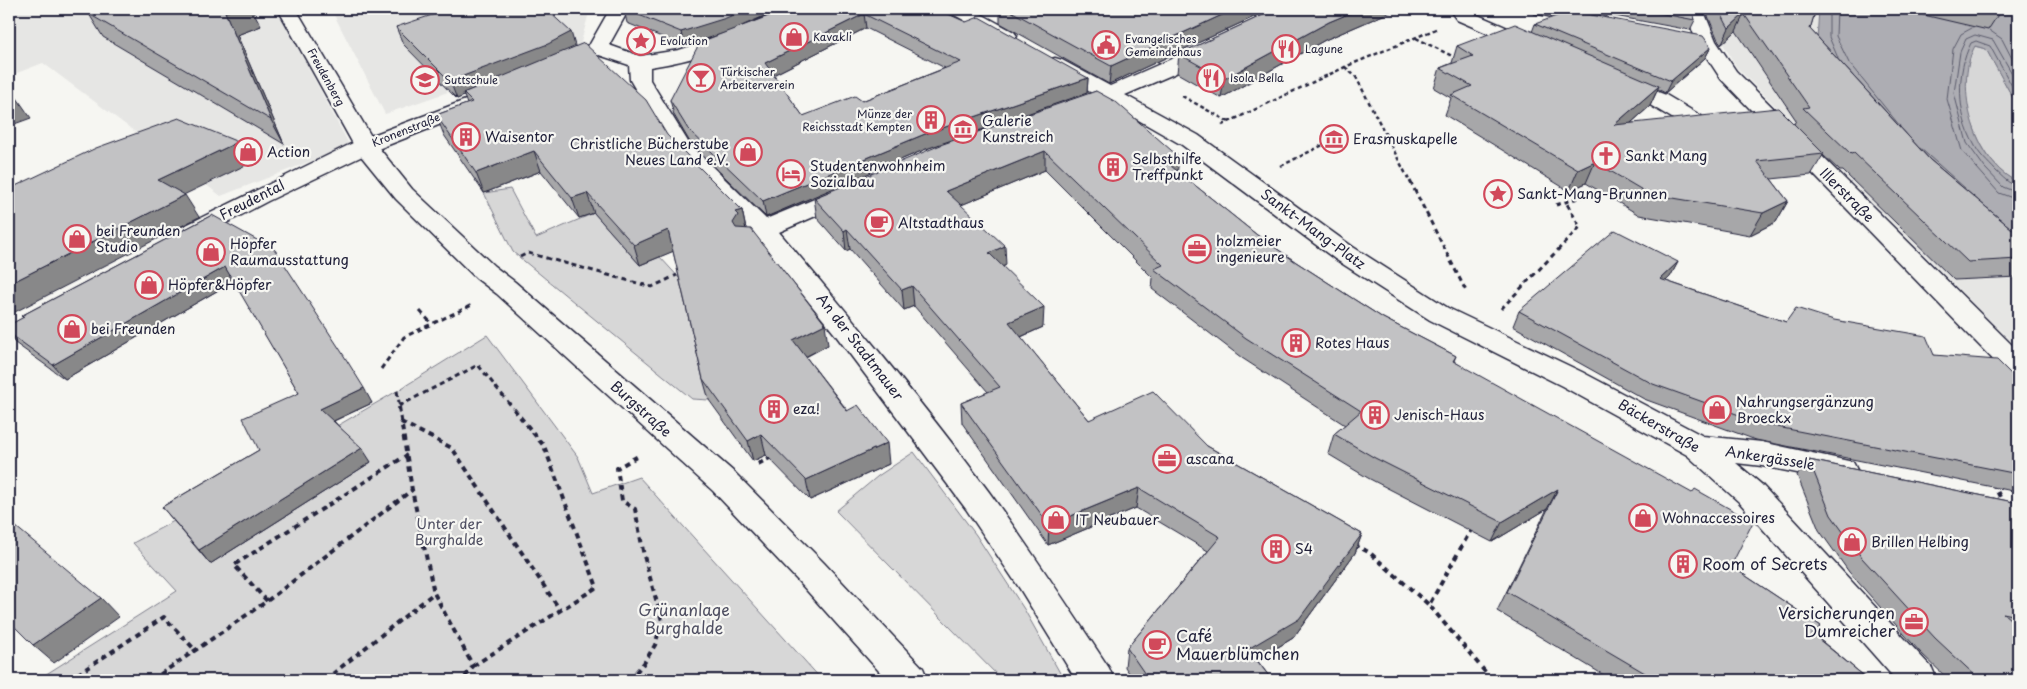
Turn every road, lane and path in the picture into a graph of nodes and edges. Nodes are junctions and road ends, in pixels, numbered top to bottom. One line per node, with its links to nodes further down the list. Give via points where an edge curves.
1 (287, 9): 26 (street, Freudenberg)
2 (619, 9): 11 (street)
3 (799, 9): 13 (street, via 736,38 682,56)
4 (958, 9): 19 (street, Sankt-Mang-Platz)
5 (1541, 9): 8 (street)
6 (1694, 9): 41 (street, Illerstraße, via 1697,39 1728,75)
7 (1461, 12): 10 (path); 12 (street)
8 (1612, 24)
9 (1230, 38): 18 (street)
10 (1416, 38): 14 (path); 15 (path)
11 (598, 48): 13 (street); 16 (street)
12 (1552, 54)
13 (639, 62): 32 (street, An der Stadtmauer, via 640,80 681,149)
14 (1463, 62)
15 (1345, 68): 22 (path); 36 (path, via 1356,77)
16 (543, 75)
17 (1605, 77): 23 (street, via 1658,100)
18 (1148, 78): 19 (street); 22 (path)
19 (1110, 95): 21 (street); 24 (street, Sankt-Mang-Platz)
20 (490, 96): 26 (street, Kronenstraße)
21 (1076, 106)
22 (1229, 122): 24 (path)
23 (1695, 122)
24 (1190, 140): 38 (street, Sankt-Mang-Platz, via 1344,253)
25 (1323, 145): 27 (path)
26 (365, 146): 33 (street, Freudental); 35 (street, Burgstraße, via 404,194)
27 (1278, 168)
28 (871, 183): 32 (street)
29 (1600, 191): 30 (path)
30 (1566, 202): 31 (path); 40 (path, via 1580,227)
31 (1556, 205)
32 (763, 230): 69 (street, An der Stadtmauer, via 844,326 977,500)
33 (164, 246)
34 (677, 276): 35 (path, via 652,287 528,253)
35 (496, 280): 39 (path); 52 (street, Burgstraße)
36 (1467, 290)
37 (420, 311): 39 (path)
38 (1439, 314): 40 (street, Bäckerstraße)
39 (432, 324): 42 (path, via 404,337)
40 (1479, 332): 46 (street, Bäckerstraße)
41 (2018, 368)
42 (381, 369)
43 (397, 390): 44 (path)
44 (399, 406): 45 (path); 60 (path, via 478,365 544,446 597,587)
45 (402, 422): 47 (path); 60 (path, via 452,448)
46 (1698, 447): 50 (street, Ankergässele, via 1762,454); 71 (street, Bäckerstraße, via 1750,493)
47 (407, 455): 53 (path); 58 (path, via 234,565)
48 (774, 456): 52 (path)
49 (617, 468): 67 (path, via 622,501 635,509 662,621 655,645)
50 (1868, 475)
51 (1989, 476): 54 (path)
52 (724, 482): 68 (street, Burgstraße)
53 (412, 490): 57 (path); 58 (path)
54 (2002, 501)
55 (1475, 522): 59 (path)
56 (1353, 543): 59 (path, via 1370,553)
57 (434, 593): 62 (path); 65 (path)
58 (267, 601): 61 (path)
59 (1429, 605): 70 (path)
60 (560, 610): 62 (path)
61 (196, 651): 63 (path, via 164,617); 64 (path)
62 (473, 666): 66 (path)
63 (70, 680)
64 (152, 680)
65 (325, 680)
66 (463, 680)
67 (629, 680)
68 (910, 680)
69 (1096, 680)
70 (1492, 680)
71 (1919, 680)

